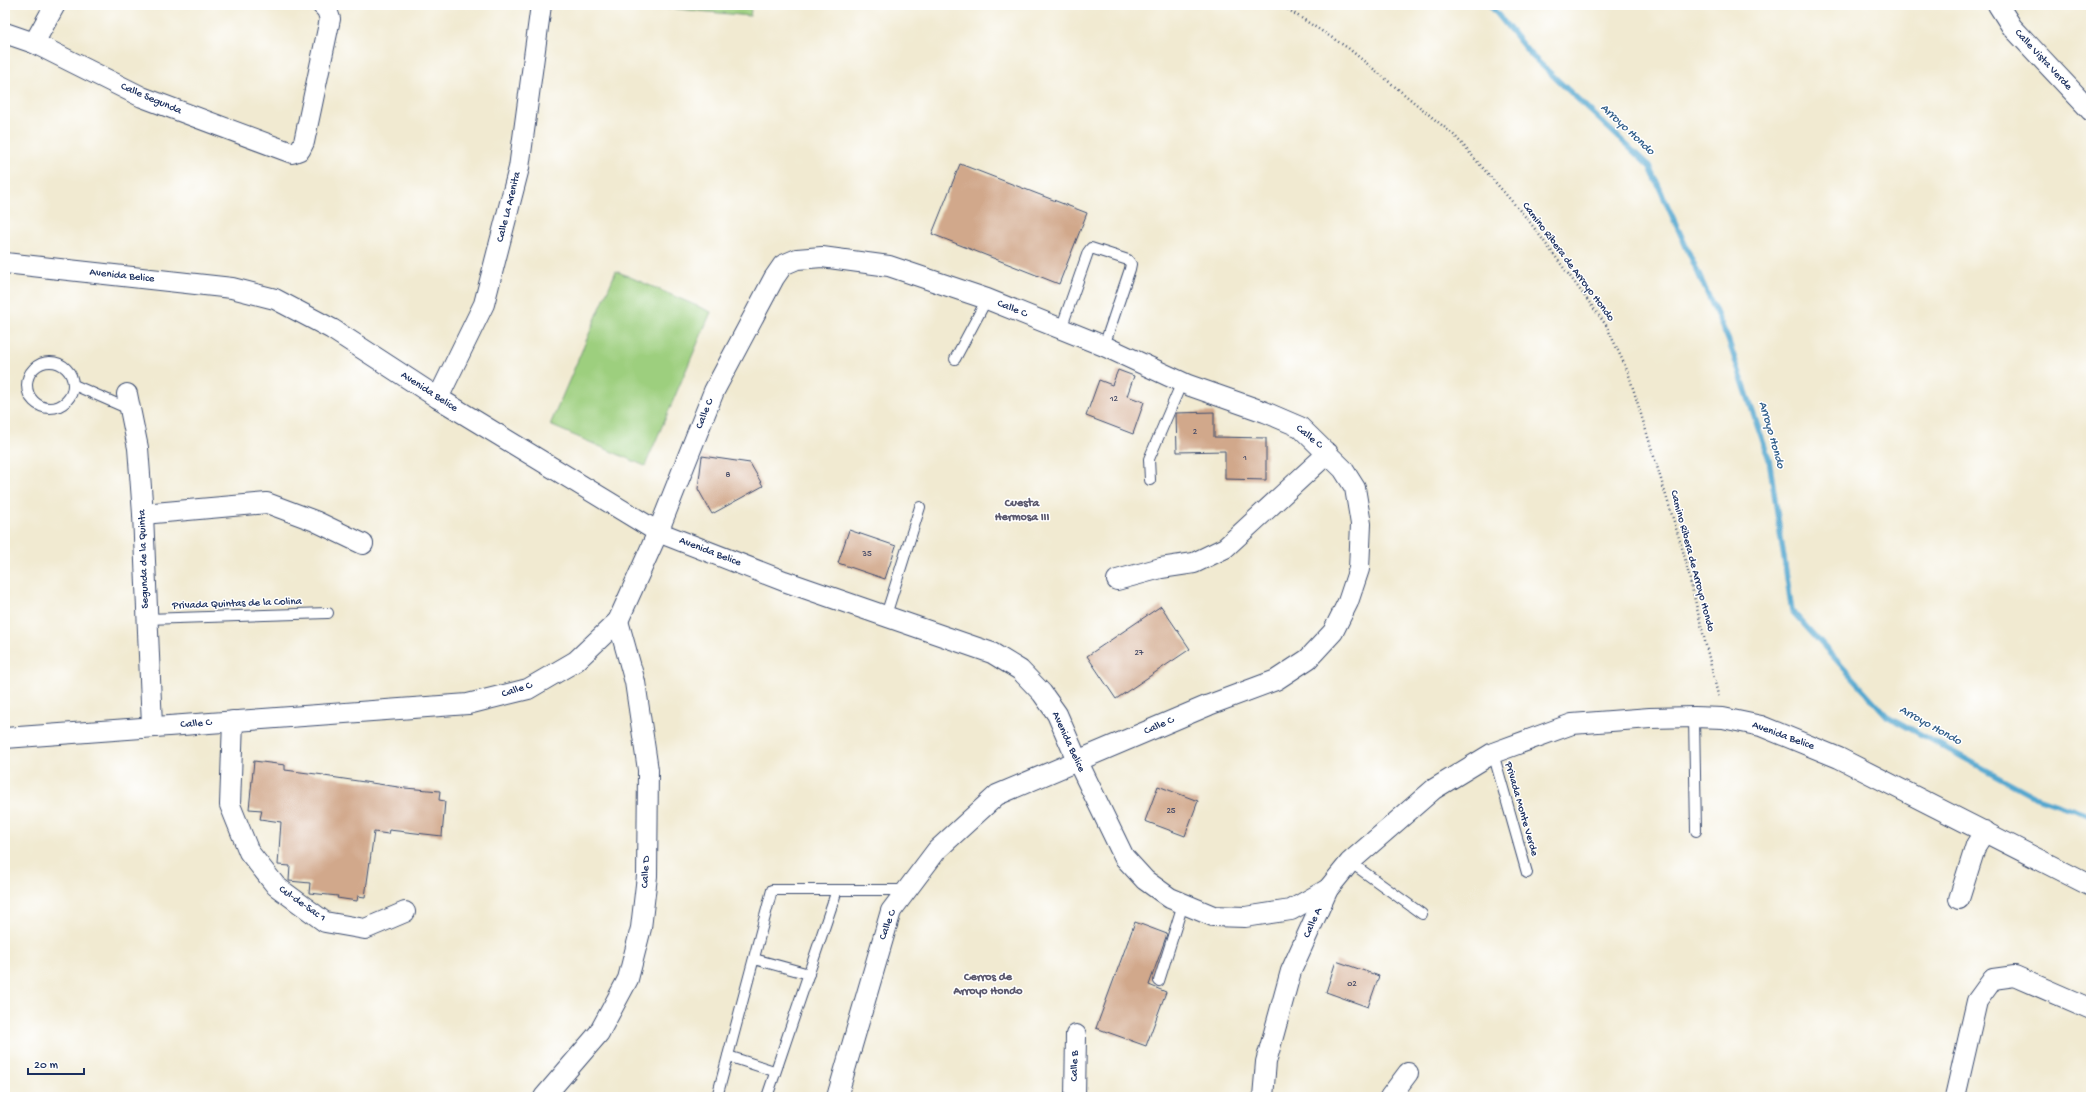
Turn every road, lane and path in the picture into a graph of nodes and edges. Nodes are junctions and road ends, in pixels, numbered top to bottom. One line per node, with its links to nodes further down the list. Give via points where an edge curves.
1 (55, 5): 7 (street)
2 (541, 5): 16 (street, Calle La Arenita, via 519,168 484,304)
3 (1281, 5): 30 (path, Camino Ribera de Arroyo Hondo, via 1348,48 1455,136 1529,221 1606,326 1628,372 1683,551)
4 (1998, 5): 8 (street, Calle Vista Verde, via 2012,27)
5 (325, 7): 7 (street, Calle Segunda, via 330,19 304,142 300,150 292,153 142,97)
6 (5, 34): 7 (street, Calle Segunda)
7 (34, 43)
8 (2091, 111)
9 (5, 263): 16 (street, Avenida Belice, via 232,288 275,298 332,329)
10 (987, 299): 11 (street, Calle C); 13 (lane); 22 (street, Calle C, via 889,266 822,257 797,259 783,265 714,391)
11 (1061, 329): 12 (street, Calle C); 12 (lane, via 1088,252 1092,248 1128,260 1131,264 1130,269)
12 (1104, 346): 14 (street, Calle C)
13 (955, 359)
14 (1182, 382): 18 (street, Calle C, via 1300,427); 19 (lane, via 1149,459)
15 (74, 385): 15 (lane, via 69,371 57,363 50,362 42,364 31,373 28,387 34,401 48,408 63,405 72,393); 17 (lane)
16 (438, 398): 22 (street, Avenida Belice)
17 (129, 402): 21 (street, Segunda de la Quinta, via 138,448)
18 (1328, 453): 24 (street, via 1225,548 1194,563 1161,568); 35 (street, Calle C, via 1343,469 1355,488 1361,524 1359,569 1348,602 1333,632 1308,659 1276,680 1208,705)
19 (1150, 480)
20 (920, 507): 26 (lane)
21 (143, 514): 23 (street, via 267,503 315,521); 27 (street, Segunda de la Quinta)
22 (658, 532): 26 (street, Avenida Belice, via 784,581); 28 (street, Calle C)
23 (363, 544)
24 (1116, 580)
25 (328, 613): 27 (lane, Privada Quintas de la Colina)
26 (886, 616): 35 (street, Avenida Belice, via 992,653 1020,670 1042,693 1057,714)
27 (147, 619): 32 (street, Segunda de la Quinta)
28 (618, 621): 31 (street, Calle C, via 576,661 528,689 468,704); 57 (street, Calle D, via 635,682 648,770 647,876 641,928 628,979 599,1032)
29 (1694, 717): 30 (street, Avenida Belice); 34 (street, Avenida Belice, via 1572,724); 37 (lane)
30 (1723, 718): 38 (street, Avenida Belice, via 1761,726 1839,758)
31 (233, 721): 32 (street, Calle C); 47 (street, Cul-de-Sac 1, via 230,805 248,852 276,886 325,922 365,929)
32 (152, 726): 33 (street, Calle C)
33 (5, 738)
34 (1493, 753): 36 (street, Avenida Belice); 40 (lane, Privada Monte Verde)
35 (1077, 760): 44 (street, Calle C, via 997,795 937,850); 46 (street, Avenida Belice, via 1124,857 1145,880)
36 (1434, 789): 39 (street, Calle A)
37 (1696, 831)
38 (1985, 831): 41 (street, Avenida Belice); 45 (street, via 1976,845)
39 (1350, 862): 42 (street, Calle A); 48 (lane)
40 (1527, 873)
41 (2091, 886)
42 (1328, 889): 46 (street, Avenida Belice, via 1291,910 1245,917 1213,916); 62 (street, Calle A, via 1292,971 1266,1062)
43 (837, 890): 44 (lane); 49 (lane, via 772,890); 50 (lane)
44 (907, 890): 60 (street, Calle C, via 891,911)
45 (1959, 899)
46 (1183, 904): 51 (lane)
47 (405, 912)
48 (1422, 914)
49 (754, 959): 50 (lane); 54 (lane)
50 (809, 974): 55 (lane)
51 (1159, 981)
52 (2091, 1009): 64 (street, via 2015,976 1993,978 1977,1001)
53 (1076, 1035): 61 (street, Calle B)
54 (728, 1056): 55 (lane); 58 (lane)
55 (774, 1071): 59 (lane)
56 (1408, 1072): 63 (street)
57 (544, 1097)
58 (717, 1097)
59 (767, 1097)
60 (837, 1097)
61 (1075, 1097)
62 (1263, 1097)
63 (1390, 1097)
64 (1955, 1097)

